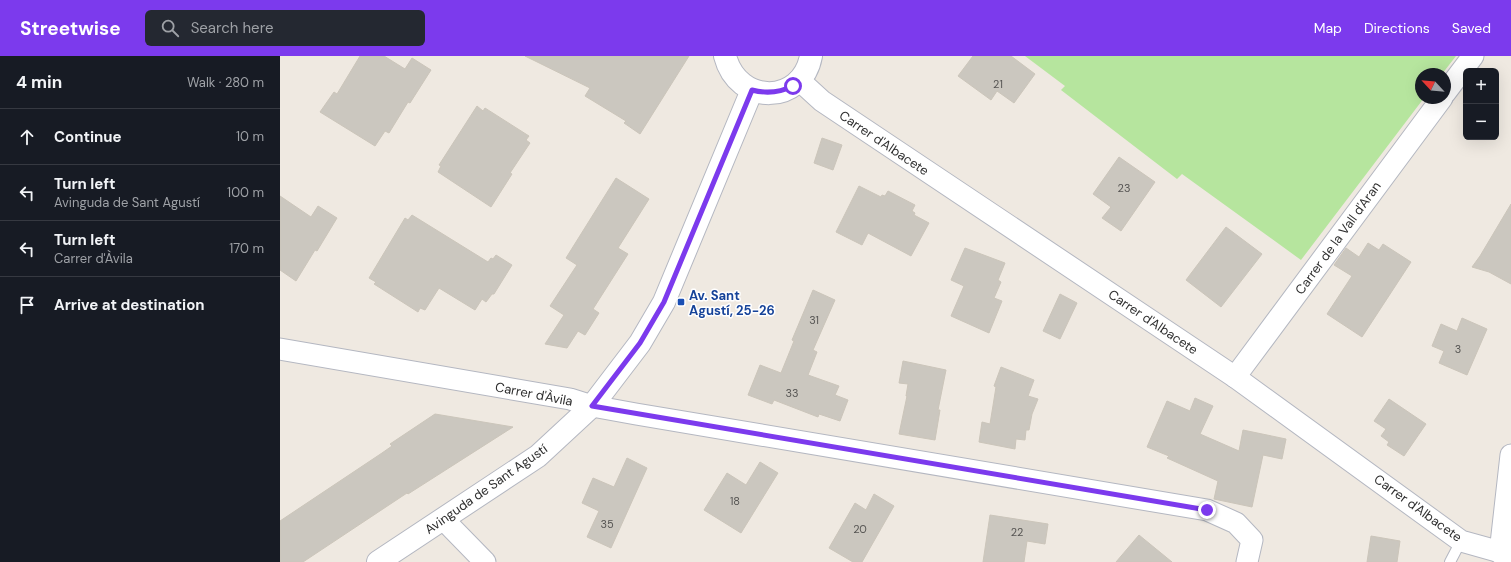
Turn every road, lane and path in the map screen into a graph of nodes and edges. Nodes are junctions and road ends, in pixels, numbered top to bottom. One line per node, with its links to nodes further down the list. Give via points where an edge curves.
1 (725, 56): 6 (street, via 734,77)
2 (811, 56): 4 (street, via 809,66)
3 (1473, 56): 5 (street)
4 (799, 80): 6 (street, via 793,86 777,92); 9 (street, Carrer d'Albacete, via 822,101)
5 (1451, 86)
6 (752, 90): 10 (street, Avinguda de Sant Agustí, via 664,302 640,343)
7 (1438, 104): 9 (street, Carrer de la Vall d'Aran)
8 (280, 349): 10 (street, Carrer d'Àvila, via 570,399)
9 (1235, 377): 13 (street, Carrer d'Albacete)
10 (592, 406): 12 (street, Avinguda de Sant Agustí, via 538,456); 17 (street, Carrer d'Àvila, via 1207,510 1236,523 1252,540)
11 (1511, 455): 14 (street)
12 (443, 519): 15 (street, Avinguda de Sant Agustí); 16 (street)
13 (1461, 541): 14 (street, Carrer d'Albacete); 18 (lane)
14 (1505, 554)
15 (378, 562)
16 (486, 562)
17 (1247, 562)
18 (1450, 562)

